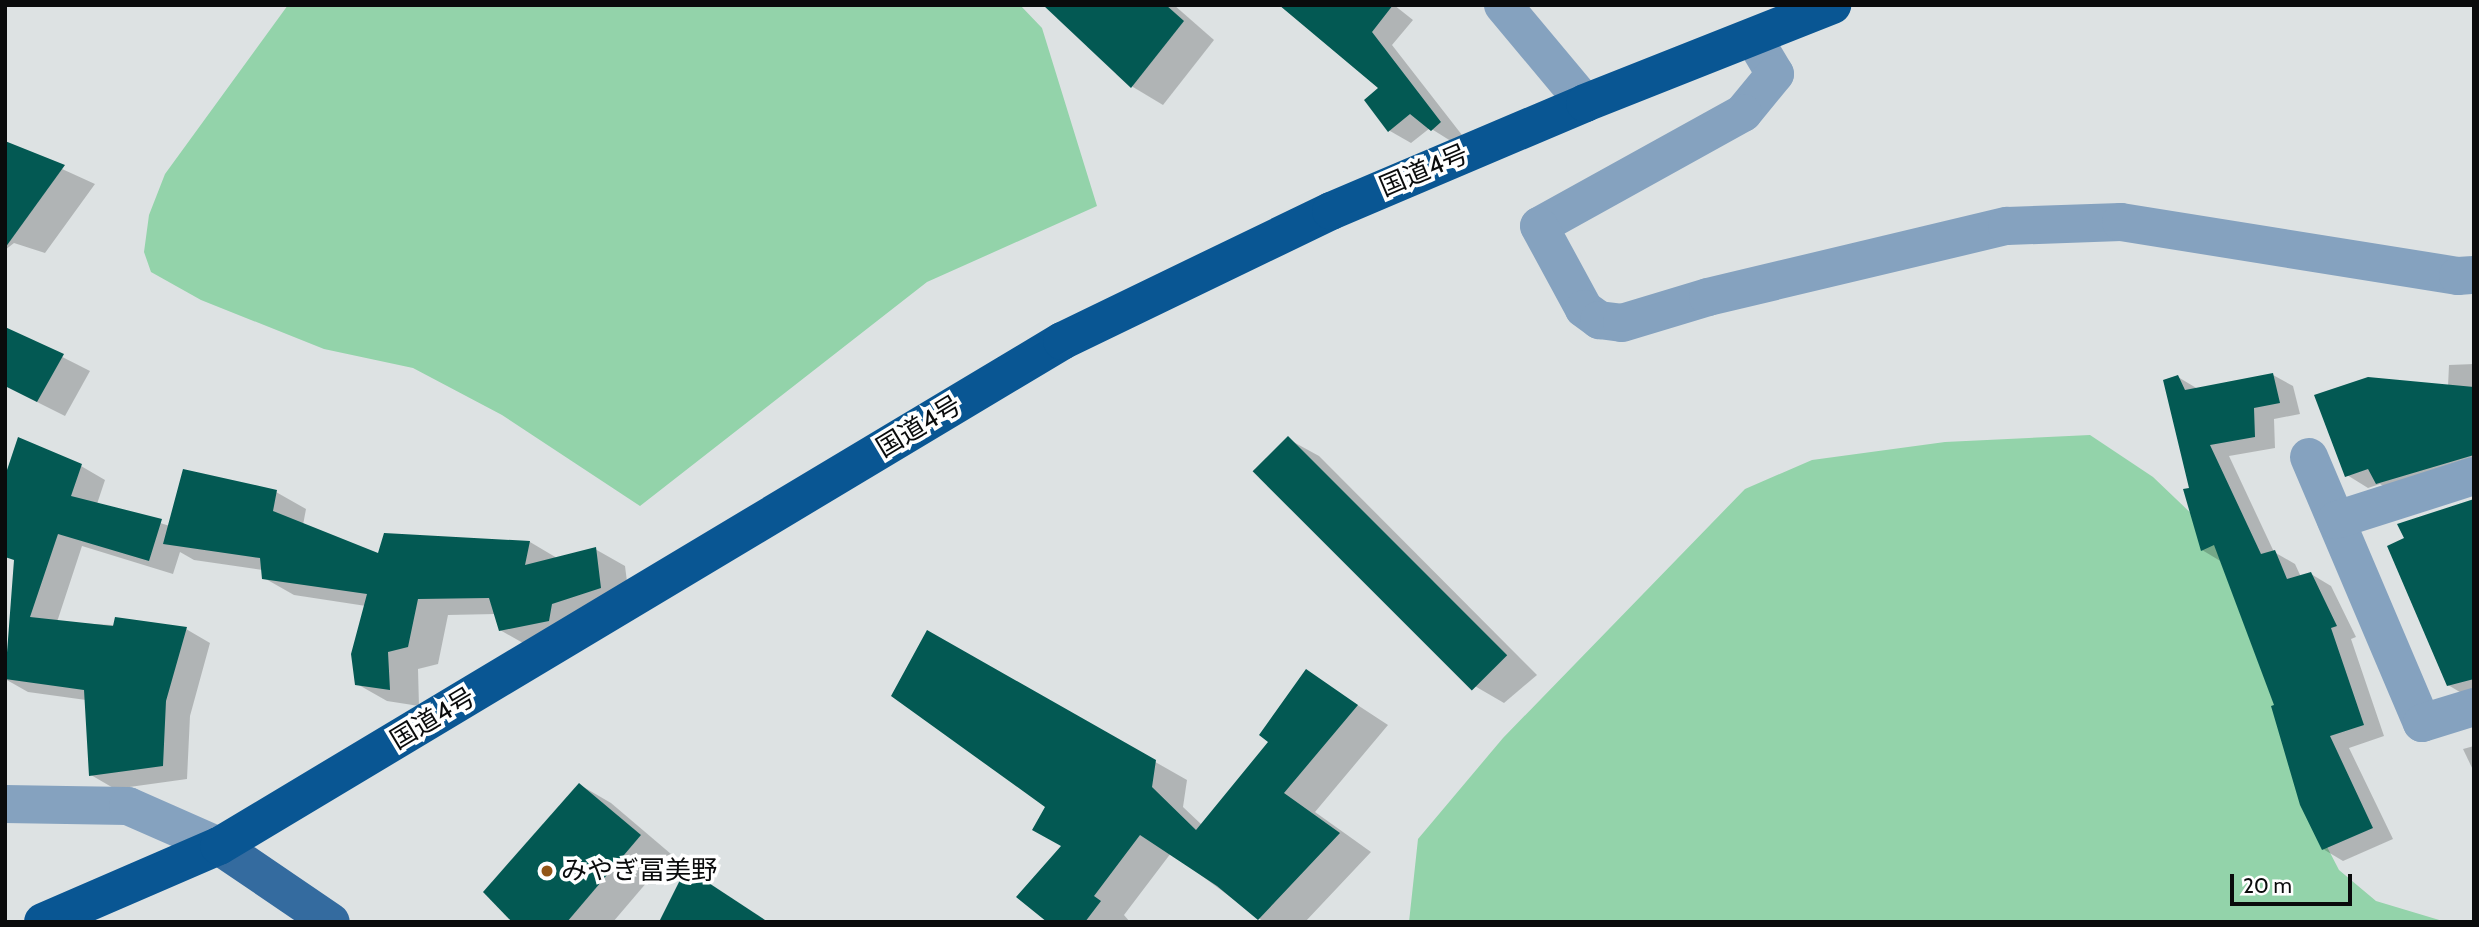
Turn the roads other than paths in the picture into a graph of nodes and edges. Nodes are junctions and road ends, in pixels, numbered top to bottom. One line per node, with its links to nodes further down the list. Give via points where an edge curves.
1 (1503, 5): 4 (street)
2 (1832, 5): 3 (highway, 国道4号)
3 (1753, 37): 4 (highway, 国道4号); 5 (street, via 1775,74 1743,113 1539,226 1584,309 1599,320 1622,323 1708,297 2007,226 2121,222)
4 (1585, 103): 11 (highway, 国道4号, via 1331,211 1062,341)
5 (2474, 275)
6 (2309, 457): 8 (street)
7 (2474, 476): 8 (street)
8 (2336, 520): 9 (street, via 2422,723)
9 (2474, 706)
10 (5, 804): 11 (street, via 128,806)
11 (219, 846): 12 (highway, 国道4号); 13 (main road)
12 (43, 922)
13 (331, 922)

